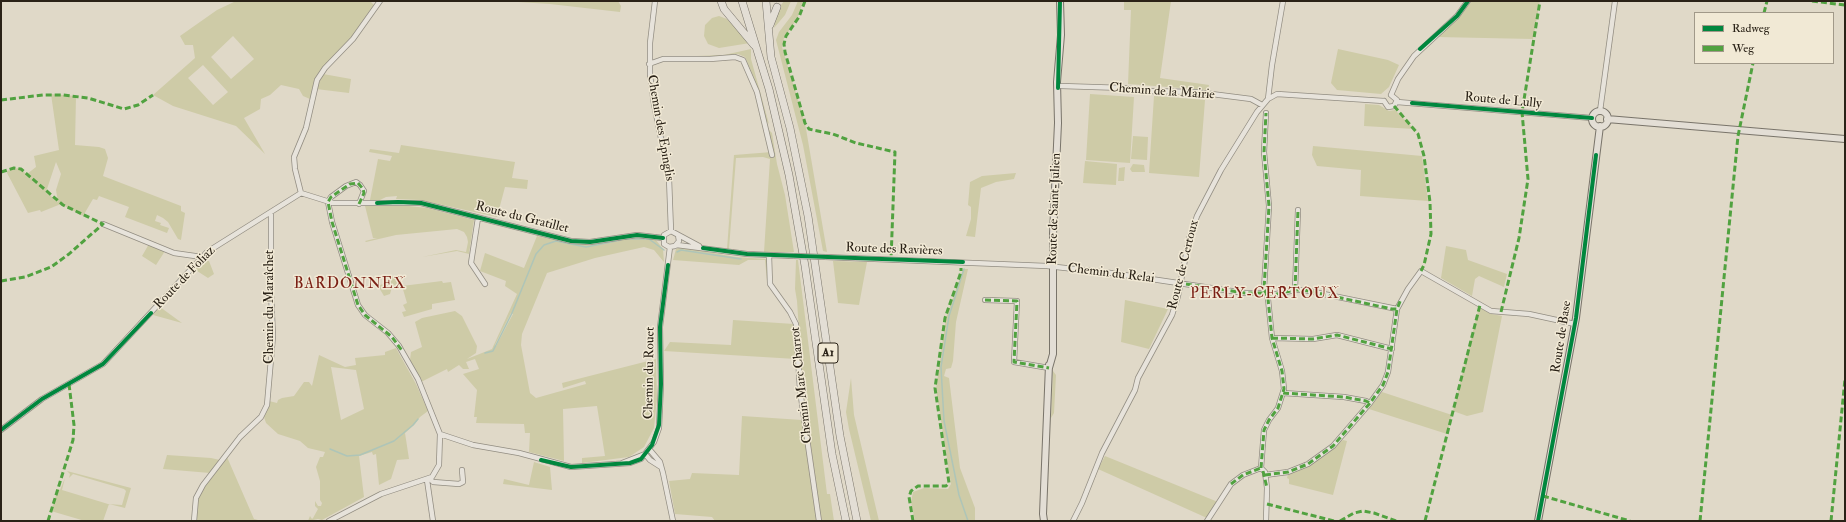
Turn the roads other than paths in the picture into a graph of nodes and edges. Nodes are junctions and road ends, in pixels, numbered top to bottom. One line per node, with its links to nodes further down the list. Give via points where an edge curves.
1 (380, 1): 29 (street, via 353,39 318,77 306,128 294,153 295,169)
2 (655, 1): 15 (street, Chemin des Epinglis)
3 (721, 1): 14 (highway, via 724,9 747,35)
4 (742, 1): 14 (highway)
5 (766, 1): 12 (highway)
6 (770, 1): 12 (highway)
7 (1061, 1): 16 (main road, Route de Saint-Julien)
8 (1283, 1): 18 (street)
9 (1468, 1): 17 (street, via 1457,16 1414,56 1398,79)
10 (1615, 1): 22 (street)
11 (777, 7): 13 (highway)
12 (768, 13): 13 (highway)
13 (769, 29): 73 (highway, A1, via 771,57 790,128 808,216 840,436)
14 (758, 53): 72 (highway, A1, via 775,111 789,175 832,454)
15 (649, 64): 28 (street, via 663,59 735,57 743,60 757,92); 36 (street, Chemin des Epinglis, via 669,178)
16 (1060, 87): 21 (street, Chemin de la Mairie, via 1196,92 1251,99); 44 (main road, Route de Saint-Julien)
17 (1391, 95): 19 (street); 20 (street)
18 (1268, 99): 19 (street, via 1279,94); 21 (street, Route de Certoux)
19 (1384, 101): 20 (street, via 1390,108)
20 (1397, 102): 24 (street, Route de Lully)
21 (1262, 105): 45 (street, Route de Certoux, via 1232,151 1197,216 1189,239)
22 (1600, 111): 24 (main road, via 1594,113); 25 (main road, via 1605,113)
23 (1266, 113): 48 (street, via 1264,152 1269,206)
24 (1592, 118): 26 (main road, via 1595,125)
25 (1607, 119): 26 (main road, via 1605,124); 27 (main road)
26 (1600, 126): 51 (main road, Route de Base)
27 (1845, 139)
28 (772, 156)
29 (302, 193): 30 (street, Route du Gratillet); 33 (street, Route de Foliaz)
30 (328, 202): 31 (street, Route du Gratillet); 31 (street, via 346,186 356,182 364,191); 58 (street, via 358,305 399,346 418,380)
31 (359, 204): 34 (street, Route du Gratillet, via 421,203)
32 (1298, 210): 47 (street)
33 (271, 212): 43 (street, Route de Foliaz, via 218,244); 67 (street, Chemin du Maraîchet, via 273,336 267,405 261,417 240,437 203,485 196,498)
34 (478, 218): 38 (street, Route du Gratillet, via 571,241 590,242 637,235); 46 (street, via 471,262)
35 (102, 224): 43 (street, via 174,253)
36 (671, 231): 37 (street); 38 (street, via 665,233)
37 (678, 235): 39 (street); 41 (street)
38 (663, 238): 40 (street, via 665,245)
39 (677, 245): 40 (street); 41 (street)
40 (670, 247): 59 (street, Chemin du Rouet, via 660,327 659,425 656,439)
41 (703, 248): 42 (street)
42 (769, 255): 44 (street, Route des Ravières, bridge); 71 (street, Chemin Marc Charrot, via 770,284 796,324 800,390)
43 (202, 257): 57 (street, Route de Foliaz, via 103,364 42,399)
44 (1053, 267): 45 (street, Chemin du Relai); 54 (main road, Route de Saint-Julien)
45 (1180, 283): 48 (street, Chemin du Relai); 76 (street, Route de Certoux, via 1172,315 1138,378 1135,390 1102,453)
46 (485, 284)
47 (1295, 290): 48 (street, Chemin du Relai); 50 (street, Chemin du Relai)
48 (1266, 295): 52 (street)
49 (985, 300): 54 (street, via 1017,301 1014,362)
50 (1397, 309): 51 (street, via 1421,271 1491,311 1529,314); 53 (street)
51 (1575, 324): 79 (main road, Route de Base)
52 (1272, 338): 53 (street, via 1314,339 1337,335); 55 (street, via 1283,378)
53 (1392, 349): 56 (street, via 1386,378)
54 (1049, 368): 66 (main road, Route de Saint-Julien)
55 (1283, 393): 56 (street, via 1344,397); 62 (street, via 1278,408 1264,430)
56 (1370, 403): 64 (street, via 1333,446 1314,460 1288,472)
57 (1, 430)
58 (440, 434): 60 (street, via 566,466 636,461); 65 (street, via 438,468)
59 (649, 449): 60 (street, Chemin du Rouet); 61 (street)
60 (645, 454): 61 (street)
61 (661, 467): 70 (street)
62 (1261, 468): 64 (street); 77 (street, via 1243,475 1231,484)
63 (462, 470): 65 (street, via 463,482 459,484 433,482)
64 (1265, 475): 78 (street, via 1268,498)
65 (429, 479): 68 (street, via 381,494); 69 (street)
66 (1043, 514): 74 (main road, Route de Saint-Julien); 75 (main road, Route de Saint-Julien)
67 (194, 521)
68 (329, 521)
69 (433, 521)
70 (673, 521)
71 (819, 521)
72 (846, 521)
73 (857, 521)
74 (1040, 521)
75 (1044, 521)
76 (1073, 521)
77 (1207, 521)
78 (1266, 521)
79 (1538, 521)

